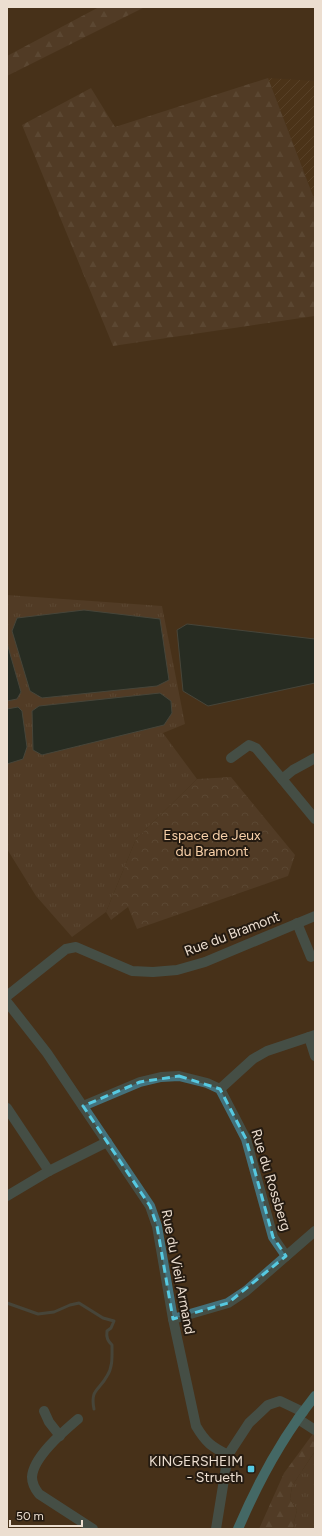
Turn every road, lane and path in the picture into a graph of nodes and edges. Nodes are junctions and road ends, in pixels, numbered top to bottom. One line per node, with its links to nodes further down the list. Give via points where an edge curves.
1 (231, 758): 3 (street, via 249,745 256,748)
2 (315, 758): 3 (street)
3 (282, 779): 4 (street)
4 (315, 819)
5 (315, 916): 6 (street, Rue du Bramont)
6 (297, 924): 7 (street, Rue du Bramont); 8 (street, Rue du Bramont, via 205,962 177,970 132,971 76,946 66,949)
7 (312, 957)
8 (7, 996)
9 (7, 1002): 13 (street, Rue du Vieil Armand, via 47,1053)
10 (312, 1036): 11 (street); 12 (street, via 267,1051 253,1059)
11 (315, 1056)
12 (220, 1089): 13 (street, via 179,1076 161,1077 140,1082); 19 (street, Rue du Rossberg, via 246,1139 273,1237)
13 (83, 1106): 15 (street, Rue du Vieil Armand)
14 (7, 1108): 16 (street)
15 (106, 1142): 16 (street); 20 (street, Rue du Vieil Armand, via 150,1206 157,1226)
16 (49, 1171): 17 (street)
17 (7, 1196)
18 (315, 1231): 19 (street)
19 (286, 1256): 20 (street, via 246,1291 228,1303)
20 (173, 1319): 27 (street, Rue du Vieil Armand, via 196,1426 204,1439)
21 (315, 1396): 23 (main road)
22 (44, 1410): 26 (street, via 49,1422)
23 (301, 1415): 25 (street); 27 (street, via 280,1401 268,1405 248,1423); 30 (main road, via 259,1482)
24 (78, 1419): 26 (street)
25 (315, 1430)
26 (60, 1436): 28 (street, via 37,1462 32,1478 34,1487 38,1494)
27 (228, 1455): 29 (street)
28 (93, 1529)
29 (216, 1529)
30 (238, 1529)

